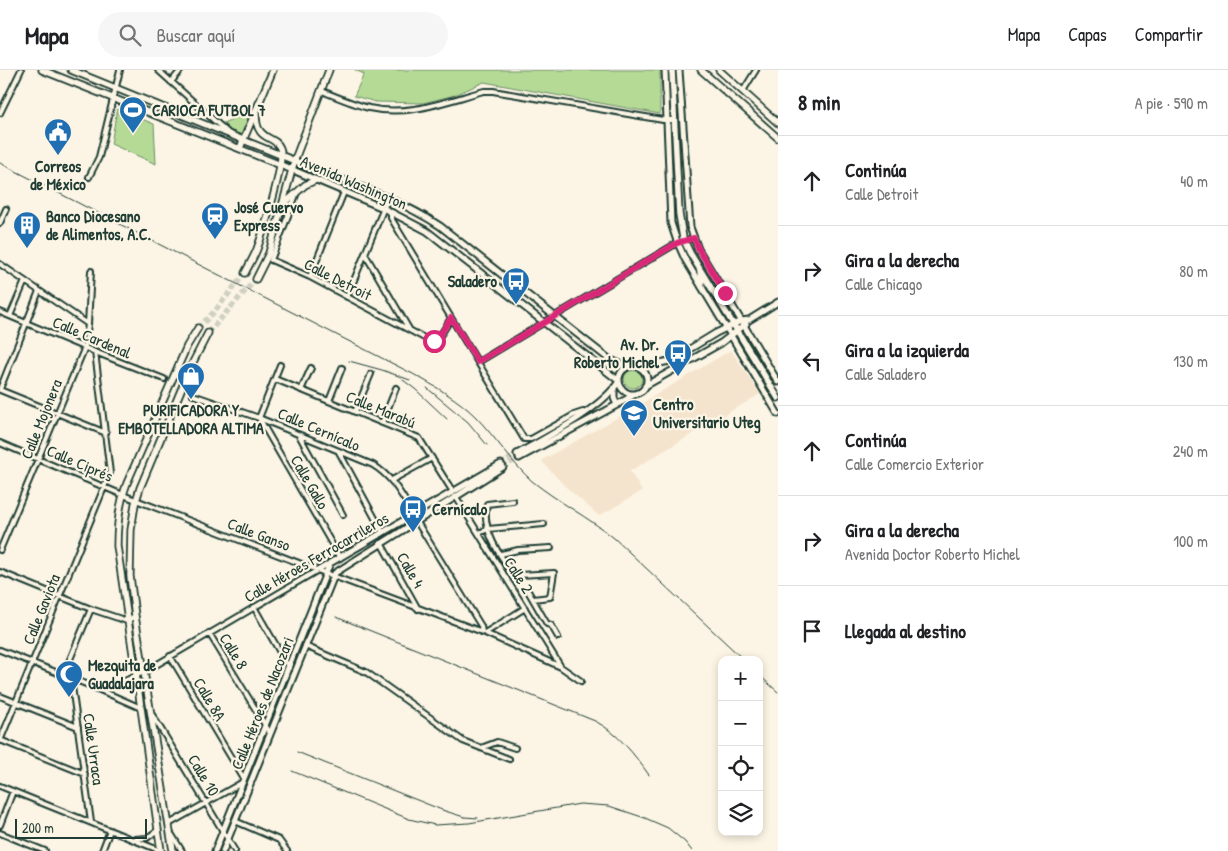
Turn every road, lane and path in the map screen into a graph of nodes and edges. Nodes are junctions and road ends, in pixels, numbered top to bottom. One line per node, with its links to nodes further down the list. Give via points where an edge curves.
1 (21, 70): 20 (street)
2 (42, 70): 19 (main road, Avenida Washington)
3 (71, 70): 16 (main road, Avenida Washington)
4 (120, 70): 16 (street)
5 (158, 70): 15 (street)
6 (181, 70): 15 (street)
7 (273, 70): 21 (main road)
8 (330, 70): 17 (main road)
9 (665, 70): 22 (main road)
10 (672, 70): 23 (main road)
11 (679, 70): 29 (main road)
12 (701, 70): 26 (main road)
13 (719, 70): 18 (main road)
14 (756, 70): 18 (street)
15 (171, 82): 25 (street)
16 (116, 88): 19 (street); 25 (main road, Avenida Washington)
17 (322, 91): 22 (street, via 360,106 388,111 424,108 493,91); 32 (main road)
18 (743, 91): 24 (main road)
19 (113, 99): 30 (main road, Avenida Washington); 35 (street, via 99,157)
20 (0, 113)
21 (256, 113): 27 (main road); 31 (main road, via 258,129 280,146)
22 (668, 120): 23 (street); 41 (main road)
23 (675, 120): 28 (main road)
24 (778, 123)
25 (229, 134): 27 (main road, Avenida Washington)
26 (778, 138)
27 (244, 140): 30 (main road); 31 (main road, Avenida Washington)
28 (676, 142): 29 (main road); 42 (main road)
29 (684, 142): 39 (main road)
30 (240, 148): 33 (main road, Avenida Washington)
31 (281, 156): 32 (main road, Avenida Washington); 33 (main road)
32 (295, 161): 34 (main road); 40 (main road, Avenida Washington)
33 (280, 165): 34 (main road, Avenida Washington); 61 (main road, via 257,248)
34 (293, 170): 36 (main road, Avenida Washington); 43 (main road)
35 (89, 178)
36 (316, 180): 37 (main road); 38 (main road, Avenida Washington)
37 (298, 190): 43 (main road); 62 (street, Calle Detroit, via 271,260)
38 (344, 192): 44 (main road, Avenida Washington); 62 (street)
39 (688, 197): 42 (main road); 47 (main road)
40 (388, 198): 44 (street); 75 (main road, Avenida Washington, via 440,226)
41 (671, 198): 42 (main road); 48 (main road)
42 (678, 198): 49 (main road)
43 (284, 204): 63 (main road, via 269,253)
44 (383, 208): 46 (main road, Avenida Washington); 54 (street)
45 (6, 209): 50 (street)
46 (391, 212): 76 (street); 77 (main road, Avenida Washington, via 427,231)
47 (689, 212): 49 (main road); 51 (main road)
48 (671, 214): 49 (main road); 53 (main road)
49 (678, 214): 52 (main road)
50 (0, 223)
51 (694, 238): 52 (street); 55 (main road)
52 (684, 240): 53 (street); 56 (main road)
53 (677, 243): 65 (main road); 75 (street)
54 (365, 254): 68 (street); 84 (street)
55 (701, 254): 56 (main road); 57 (main road)
56 (693, 258): 59 (main road)
57 (706, 262): 59 (main road); 67 (main road)
58 (0, 264): 64 (street)
59 (699, 268): 65 (main road); 69 (main road)
60 (91, 271): 79 (street, Calle Mojonera)
61 (245, 273)
62 (310, 277): 68 (street, Calle Detroit)
63 (256, 278)
64 (25, 282): 66 (street); 74 (street)
65 (702, 287): 83 (main road)
66 (39, 291): 78 (street); 79 (street)
67 (725, 293): 69 (main road); 71 (main road)
68 (347, 296): 84 (street, Calle Detroit)
69 (718, 298): 72 (main road)
70 (778, 302): 80 (main road)
71 (732, 305): 72 (main road); 80 (main road)
72 (725, 309): 81 (main road)
73 (0, 312): 74 (street, Calle Cardenal)
74 (10, 316): 78 (street, Calle Cardenal)
75 (554, 316): 77 (street); 94 (main road, Avenida Washington, via 609,359)
76 (451, 318): 84 (street, Calle Detroit, via 434,341); 92 (street)
77 (545, 322): 92 (street); 101 (main road, Avenida Washington)
78 (26, 323): 90 (street, Calle Cardenal); 105 (street)
79 (88, 324): 90 (street, Calle Mojonera)
80 (743, 324): 81 (main road); 85 (main road); 88 (main road)
81 (734, 325): 83 (main road); 85 (main road)
82 (198, 328): 129 (main road, via 187,346)
83 (727, 328): 87 (main road); 95 (main road, via 670,361)
84 (410, 330)
85 (738, 331): 87 (main road); 89 (main road)
86 (208, 333): 130 (main road, via 191,366)
87 (731, 336): 103 (main road); 116 (main road)
88 (751, 337): 89 (main road); 102 (main road)
89 (744, 342): 110 (main road)
90 (85, 347): 91 (street, Calle Cardenal); 115 (street, Calle Mojonera)
91 (95, 352): 100 (street, Calle Cardenal); 119 (street, Calle Gaviota)
92 (478, 362): 114 (street, via 524,439)
93 (280, 365): 99 (street)
94 (627, 367): 95 (main road); 101 (main road)
95 (639, 367): 103 (main road, via 647,378)
96 (311, 368): 107 (street)
97 (342, 368): 111 (street)
98 (371, 374): 113 (street)
99 (275, 379): 107 (street, Calle Marabú); 117 (street)
100 (164, 380)
101 (619, 381): 106 (main road); 108 (main road, via 625,391)
102 (778, 382)
103 (645, 386): 108 (main road)
104 (396, 388): 118 (street)
105 (0, 389): 115 (street)
106 (614, 389): 112 (main road); 114 (main road)
107 (301, 390): 111 (street, Calle Marabú)
108 (637, 393): 112 (main road)
109 (193, 395): 117 (street, Calle Cernícalo)
110 (778, 398)
111 (329, 401): 113 (street, Calle Marabú)
112 (617, 405): 114 (main road, via 518,456)
113 (355, 412): 118 (street, Calle Marabú)
114 (585, 412)
115 (56, 413): 119 (street); 124 (street, Calle Mojonera)
116 (778, 414)
117 (259, 418): 120 (street, Calle Cernícalo); 143 (street, Calle Gallo)
118 (382, 424): 123 (street, Calle Marabú, via 419,438)
119 (106, 433): 127 (street, Calle Gaviota, via 110,473)
120 (299, 435): 122 (street, Calle Cernícalo); 132 (street)
121 (0, 443): 124 (street, Calle Ciprés)
122 (339, 452): 126 (street, Calle Cernícalo, via 373,465); 137 (street)
123 (432, 458): 126 (street); 128 (street, Calle Marabú)
124 (38, 459): 127 (street, Calle Ciprés); 141 (street, Calle Mojonera)
125 (502, 465): 128 (main road, Calle Héroes Ferrocarrileros)
126 (392, 480): 133 (street, Calle Cernícalo)
127 (104, 486): 129 (street, Calle Ciprés); 150 (street, Calle Gaviota)
128 (455, 494): 133 (main road, Calle Héroes Ferrocarrileros); 134 (main road, Calle Héroes Ferrocarrileros); 138 (street, Calle 2)
129 (123, 495): 130 (street, Calle Ciprés); 157 (main road, via 118,513 116,546)
130 (137, 500): 145 (street, Calle Ganso); 156 (main road, via 129,559)
131 (513, 501): 136 (street, via 487,504)
132 (343, 515)
133 (414, 515): 137 (main road, Calle Héroes Ferrocarrileros)
134 (417, 522): 139 (main road, Calle Héroes Ferrocarrileros); 158 (street)
135 (544, 524): 136 (street)
136 (488, 528): 138 (street); 142 (street)
137 (383, 533): 143 (main road, Calle Héroes Ferrocarrileros)
138 (479, 534): 153 (street, Calle 2)
139 (381, 543): 148 (main road, Calle Héroes Ferrocarrileros, via 340,568); 155 (street, Calle 4)
140 (551, 548): 142 (street)
141 (0, 550)
142 (501, 554): 151 (street, via 517,575 554,573 550,597)
143 (340, 558): 144 (main road, Calle Héroes Ferrocarrileros)
144 (330, 564): 145 (street, Calle Héroes Ferrocarrileros); 147 (main road, Calle Héroes de Nacozari)
145 (317, 570): 147 (street, Calle Ganso); 152 (street, Calle Héroes Ferrocarrileros)
146 (0, 572): 150 (street)
147 (327, 574): 148 (street, Calle Ganso); 166 (main road, Calle Héroes de Nacozari)
148 (333, 576): 155 (street, Calle Ganso); 161 (main road, Calle Héroes de Nacozari)
149 (528, 591): 151 (street)
150 (60, 596): 154 (street); 164 (street, Calle Gaviota)
151 (533, 599): 160 (street)
152 (254, 607): 159 (street, Calle Héroes Ferrocarrileros); 166 (street)
153 (525, 608): 158 (street); 165 (street, Calle 2)
154 (91, 609): 157 (street); 168 (street)
155 (418, 609): 158 (street, Calle Ganso)
156 (135, 616): 157 (street); 167 (main road)
157 (127, 620): 169 (main road)
158 (483, 632): 165 (street, Calle Ganso)
159 (209, 634): 163 (street, Calle Héroes Ferrocarrileros); 177 (street, Calle 8)
160 (558, 637)
161 (305, 646): 179 (main road, Calle Héroes de Nacozari); 181 (street, via 366,672 463,741)
162 (0, 650): 164 (street)
163 (170, 656): 167 (street, Calle Héroes Ferrocarrileros); 185 (street, Calle 8A)
164 (32, 663): 168 (street); 174 (street, Calle Gaviota)
165 (561, 667): 171 (street, Calle Ganso)
166 (289, 668): 177 (main road, Calle Héroes de Nacozari)
167 (144, 672): 169 (street, Calle Héroes Ferrocarrileros); 176 (main road)
168 (63, 676): 170 (street)
169 (135, 677): 172 (street, Calle Héroes Ferrocarrileros, via 111,687); 175 (main road)
170 (71, 679): 172 (street); 178 (street, Calle Urraca)
171 (581, 681)
172 (90, 686): 175 (street)
173 (0, 696): 174 (street)
174 (16, 703): 178 (street); 180 (street, Calle Gaviota)
175 (141, 708): 194 (main road)
176 (151, 713): 188 (street, Calle 10); 191 (main road)
177 (265, 726): 179 (street, Calle 8); 185 (main road, Calle Héroes de Nacozari)
178 (78, 727): 184 (street, Calle Urraca)
179 (270, 733): 189 (main road, Calle Héroes de Nacozari)
180 (0, 740): 184 (street)
181 (481, 748): 182 (street, via 499,742); 183 (street)
182 (515, 748)
183 (509, 759)
184 (85, 774): 190 (street, Calle Urraca)
185 (244, 781): 188 (street); 195 (main road, Calle Héroes de Nacozari)
186 (0, 786): 187 (street)
187 (13, 791): 190 (street); 192 (street)
188 (206, 802): 191 (street); 195 (street, Calle 10)
189 (235, 821): 199 (main road, Calle Héroes de Nacozari); 208 (street, via 279,840)
190 (91, 822): 193 (street)
191 (170, 824): 197 (main road)
192 (0, 825)
193 (110, 830): 198 (street); 201 (street)
194 (158, 830): 198 (street, via 147,838); 202 (main road)
195 (223, 831): 199 (street, Calle 10); 205 (main road, Calle Héroes de Nacozari)
196 (0, 833): 200 (street)
197 (171, 834): 203 (main road); 204 (street)
198 (132, 839): 202 (street)
199 (228, 840): 206 (main road, Calle Héroes de Nacozari); 207 (street, Calle 10)
200 (45, 851)
201 (102, 851)
202 (161, 851)
203 (173, 851)
204 (182, 851)
205 (215, 851)
206 (223, 851)
207 (235, 851)
208 (287, 851)

